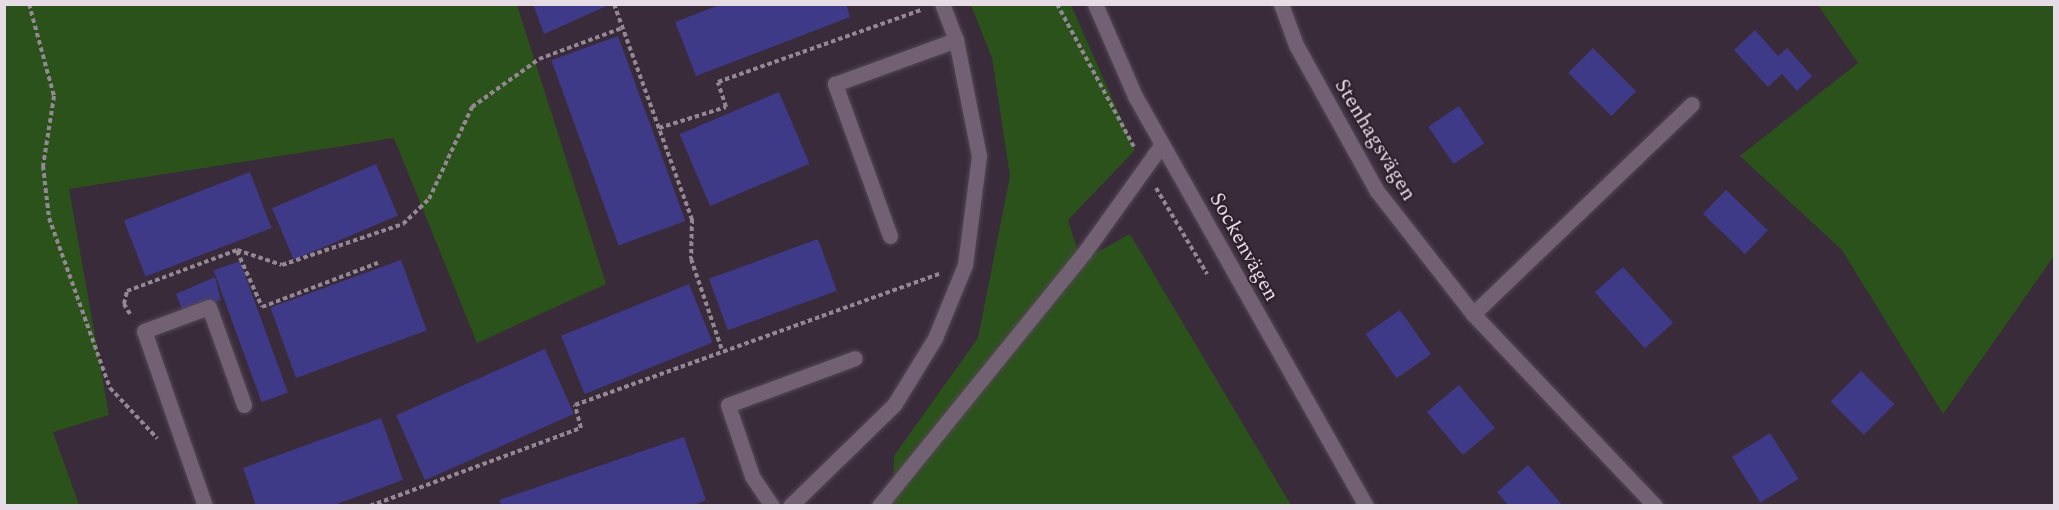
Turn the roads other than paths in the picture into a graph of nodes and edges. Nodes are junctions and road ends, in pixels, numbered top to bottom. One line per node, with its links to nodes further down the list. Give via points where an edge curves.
1 (942, 4): 4 (street)
2 (1095, 4): 6 (street, Sockenvägen, via 1124,74)
3 (1281, 4): 8 (street, Stenhagsvägen, via 1296,45 1377,192)
4 (956, 40): 7 (street, via 835,84); 13 (street, via 979,156 965,265 935,338 894,405)
5 (1692, 104): 8 (street)
6 (1162, 144): 14 (street, via 1084,253); 15 (street, Sockenvägen)
7 (890, 236)
8 (1473, 314): 16 (street, Stenhagsvägen)
9 (855, 358): 12 (street, via 728,405 752,476)
10 (244, 405): 11 (street, via 209,307 144,331)
11 (205, 506)
12 (772, 506)
13 (790, 506)
14 (879, 506)
15 (1366, 506)
16 (1656, 506)

